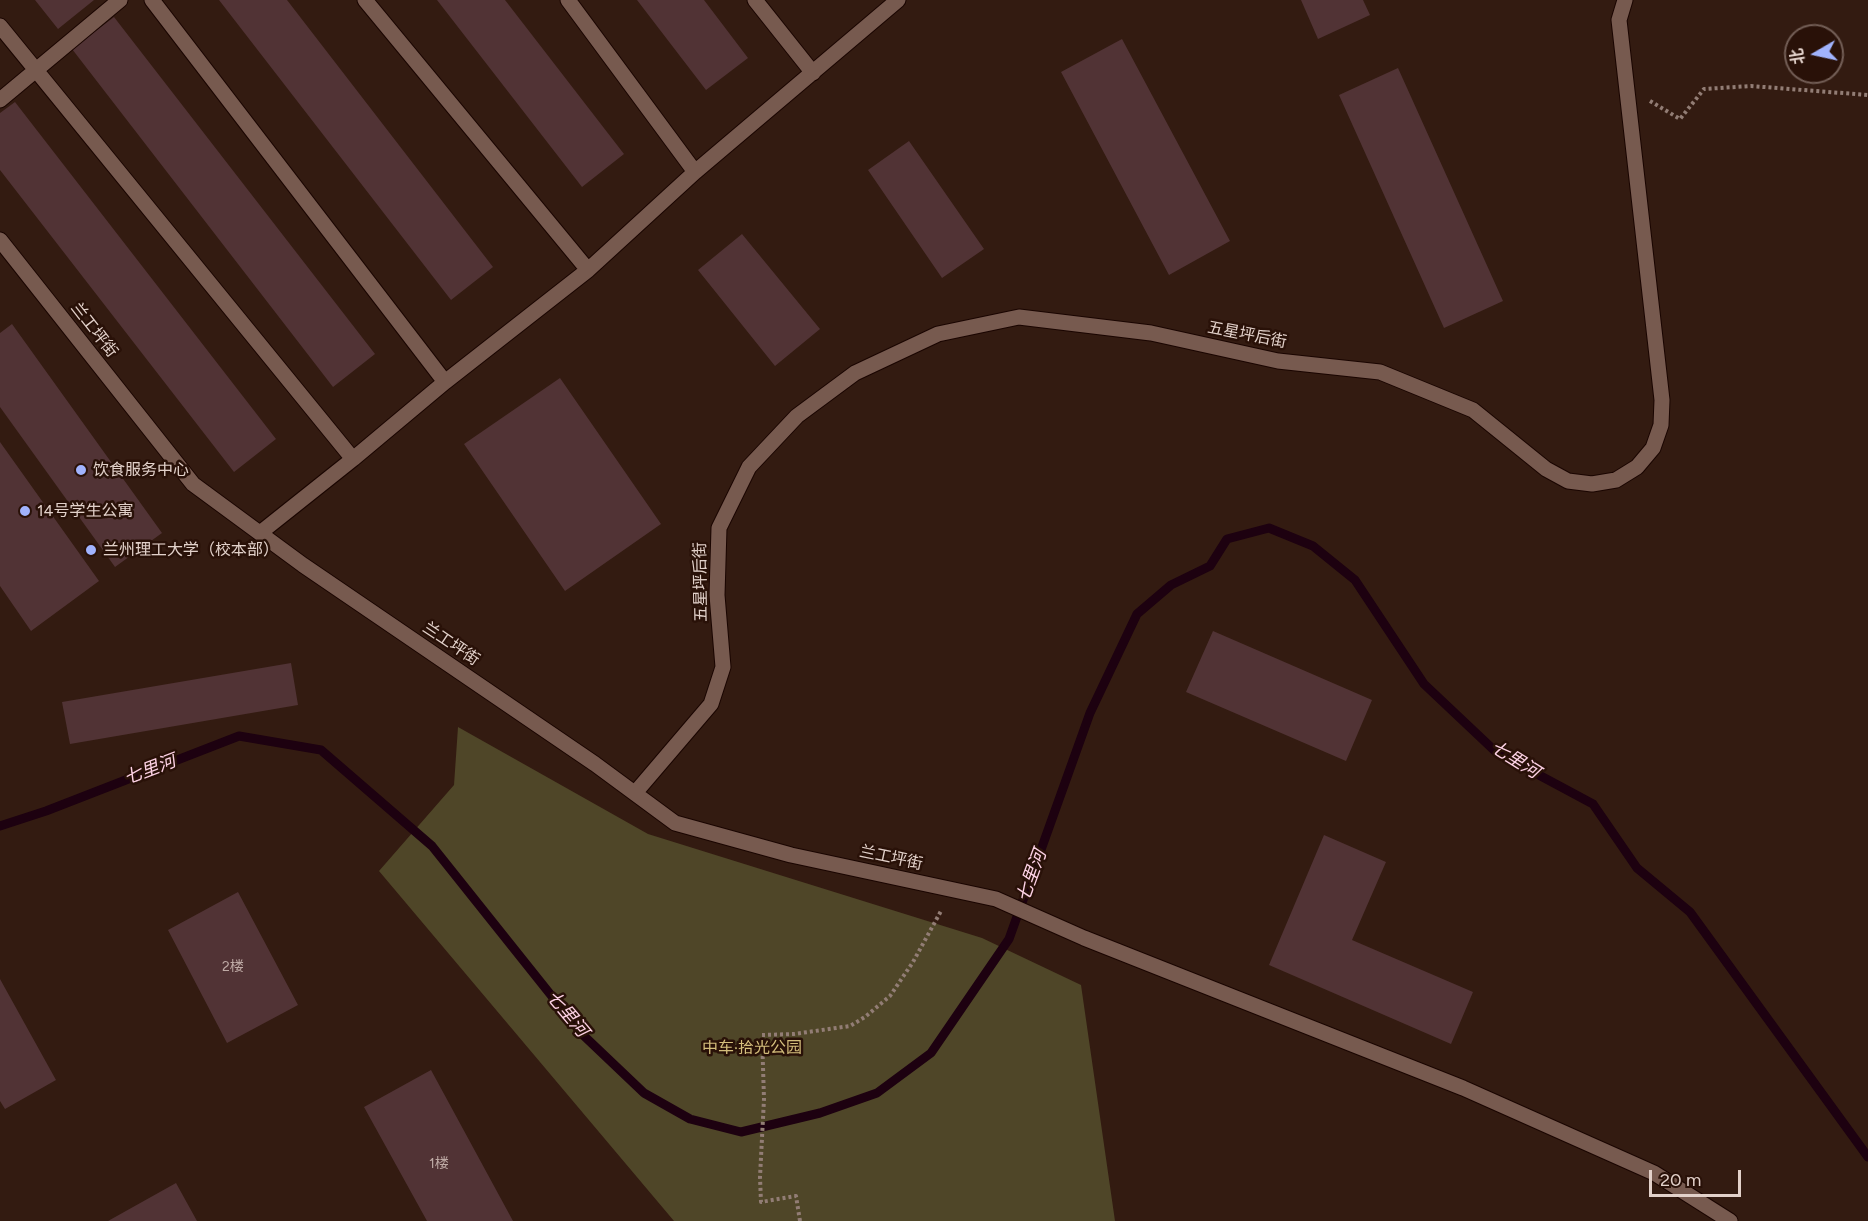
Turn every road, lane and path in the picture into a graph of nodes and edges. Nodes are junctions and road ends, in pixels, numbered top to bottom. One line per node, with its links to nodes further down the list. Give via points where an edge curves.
1 (120, 0): 9 (street)
2 (152, 0): 17 (street)
3 (364, 0): 16 (street)
4 (568, 0): 14 (street)
5 (755, 0): 10 (street)
6 (898, 0): 10 (street)
7 (1625, 0): 11 (street, 五星坪后街, via 1619,20)
8 (0, 27): 9 (street)
9 (36, 70): 13 (street); 18 (street)
10 (813, 73): 14 (street)
11 (1627, 86): 12 (path, via 1680,119 1704,89 1751,86); 20 (street, 五星坪后街, via 1662,400 1662,425 1653,448 1637,467 1616,480 1592,484 1568,481 1546,469 1473,410 1380,372 1278,361 1151,333 1019,317 938,334 855,373 797,416 749,467 719,528 717,595 723,667 711,704)
12 (1868, 94)
13 (0, 100)
14 (695, 172): 16 (street)
15 (0, 240): 19 (street, 兰工坪街, via 193,484)
16 (588, 270): 17 (street)
17 (445, 382): 18 (street)
18 (353, 459): 19 (street)
19 (260, 533): 20 (street, 兰工坪街)
20 (635, 793): 21 (street, 兰工坪街, via 675,823 791,855)
21 (951, 890): 22 (path, via 937,921 890,996 865,1017 850,1026 762,1035 761,1202 796,1196); 23 (street, 兰工坪街, via 996,899 1084,938 1462,1088 1654,1173)
22 (800, 1221)
23 (1730, 1221)

